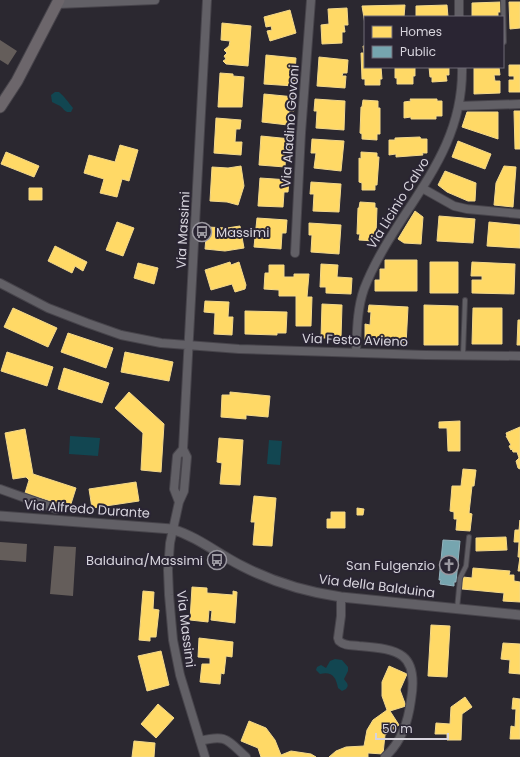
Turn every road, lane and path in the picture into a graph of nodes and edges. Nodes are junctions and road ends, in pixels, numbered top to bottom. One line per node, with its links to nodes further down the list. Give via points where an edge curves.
1 (155, 0): 6 (street)
2 (207, 0): 18 (street, Via Massimi)
3 (311, 0): 15 (street, Via Aladino Govoni)
4 (459, 0): 7 (street)
5 (503, 0): 8 (lane)
6 (56, 1): 12 (main road, via 17,81)
7 (460, 16)
8 (503, 16)
9 (462, 68): 11 (street, Via Licinio Calvo)
10 (520, 104): 11 (street)
11 (459, 106): 13 (street, Via Licinio Calvo, via 449,140)
12 (0, 107)
13 (422, 188): 14 (street, via 454,206); 19 (street, Via Licinio Calvo, via 381,252 362,295)
14 (520, 214)
15 (295, 253)
16 (0, 283): 18 (street, Via Festo Avieno, via 48,308 101,328 145,341)
17 (464, 300): 20 (lane)
18 (188, 345): 19 (street, Via Festo Avieno); 25 (street, Via Massimi, via 183,449 187,457 184,491)
19 (356, 352): 20 (street, Via Festo Avieno)
20 (463, 355): 21 (street, Via Festo Avieno)
21 (520, 356)
22 (0, 489): 23 (street)
23 (56, 509)
24 (0, 516): 25 (street, Via Alfredo Durante)
25 (172, 529): 27 (street, Via della Balduina, via 196,538 236,563 276,581); 30 (street, Via Massimi, via 168,570 173,640 183,689)
26 (469, 537): 28 (lane, via 466,566 460,578)
27 (340, 597): 28 (street, Via della Balduina); 33 (street, via 339,641 393,651 406,658 411,669 413,688 408,719 398,743)
28 (456, 609): 29 (street, Via della Balduina)
29 (520, 615)
30 (200, 741): 31 (street, Via Massimi); 32 (street, via 220,737 227,739)
31 (205, 757)
32 (246, 757)
33 (385, 757)

